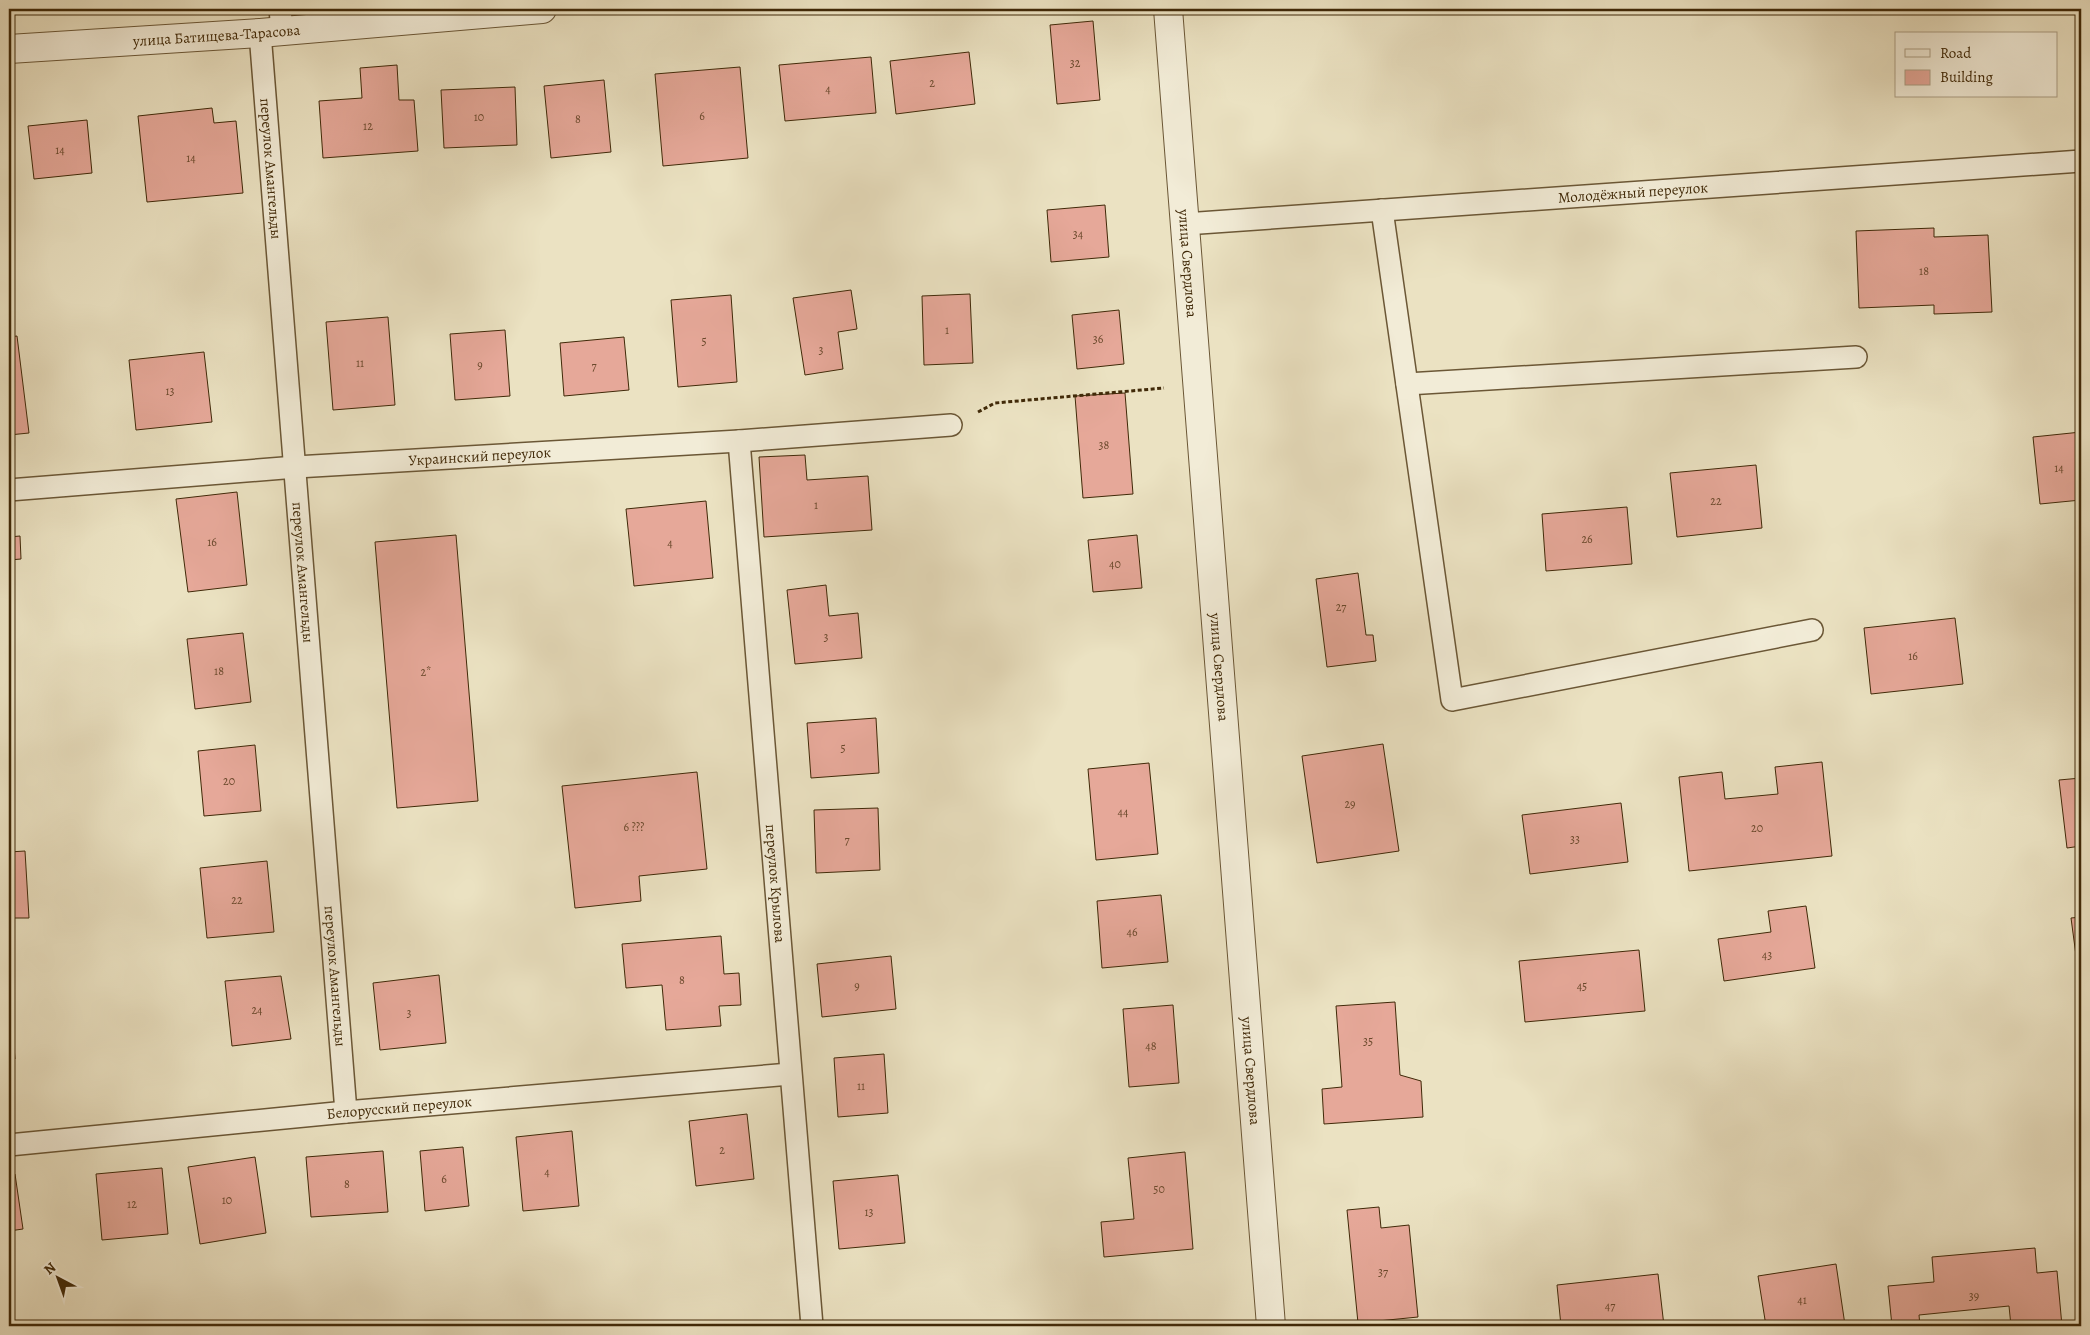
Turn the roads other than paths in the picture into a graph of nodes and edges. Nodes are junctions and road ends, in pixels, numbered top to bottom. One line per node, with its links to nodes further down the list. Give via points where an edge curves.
1 (542, 9): 3 (street, улица Батищева-Тарасова)
2 (1168, 9): 7 (street, улица Свердлова)
3 (274, 24): 4 (street, улица Батищева-Тарасова); 12 (lane, переулок Амангельды)
4 (9, 49)
5 (2081, 161): 6 (lane, Молодёжный переулок)
6 (1382, 210): 7 (lane, Молодёжный переулок); 9 (lane)
7 (1185, 224): 19 (street, улица Свердлова)
8 (1856, 357): 9 (lane)
9 (1407, 384): 14 (lane, via 1452,700)
10 (952, 425): 11 (lane, Украинский переулок)
11 (738, 441): 12 (lane, Украинский переулок); 15 (lane, переулок Крылова)
12 (296, 467): 13 (lane, Украинский переулок); 16 (lane, переулок Амангельды)
13 (9, 490)
14 (1812, 630)
15 (790, 1074): 16 (lane, Белорусский переулок); 18 (lane, переулок Крылова)
16 (346, 1112): 17 (lane, Белорусский переулок)
17 (9, 1145)
18 (812, 1326)
19 (1271, 1326)

